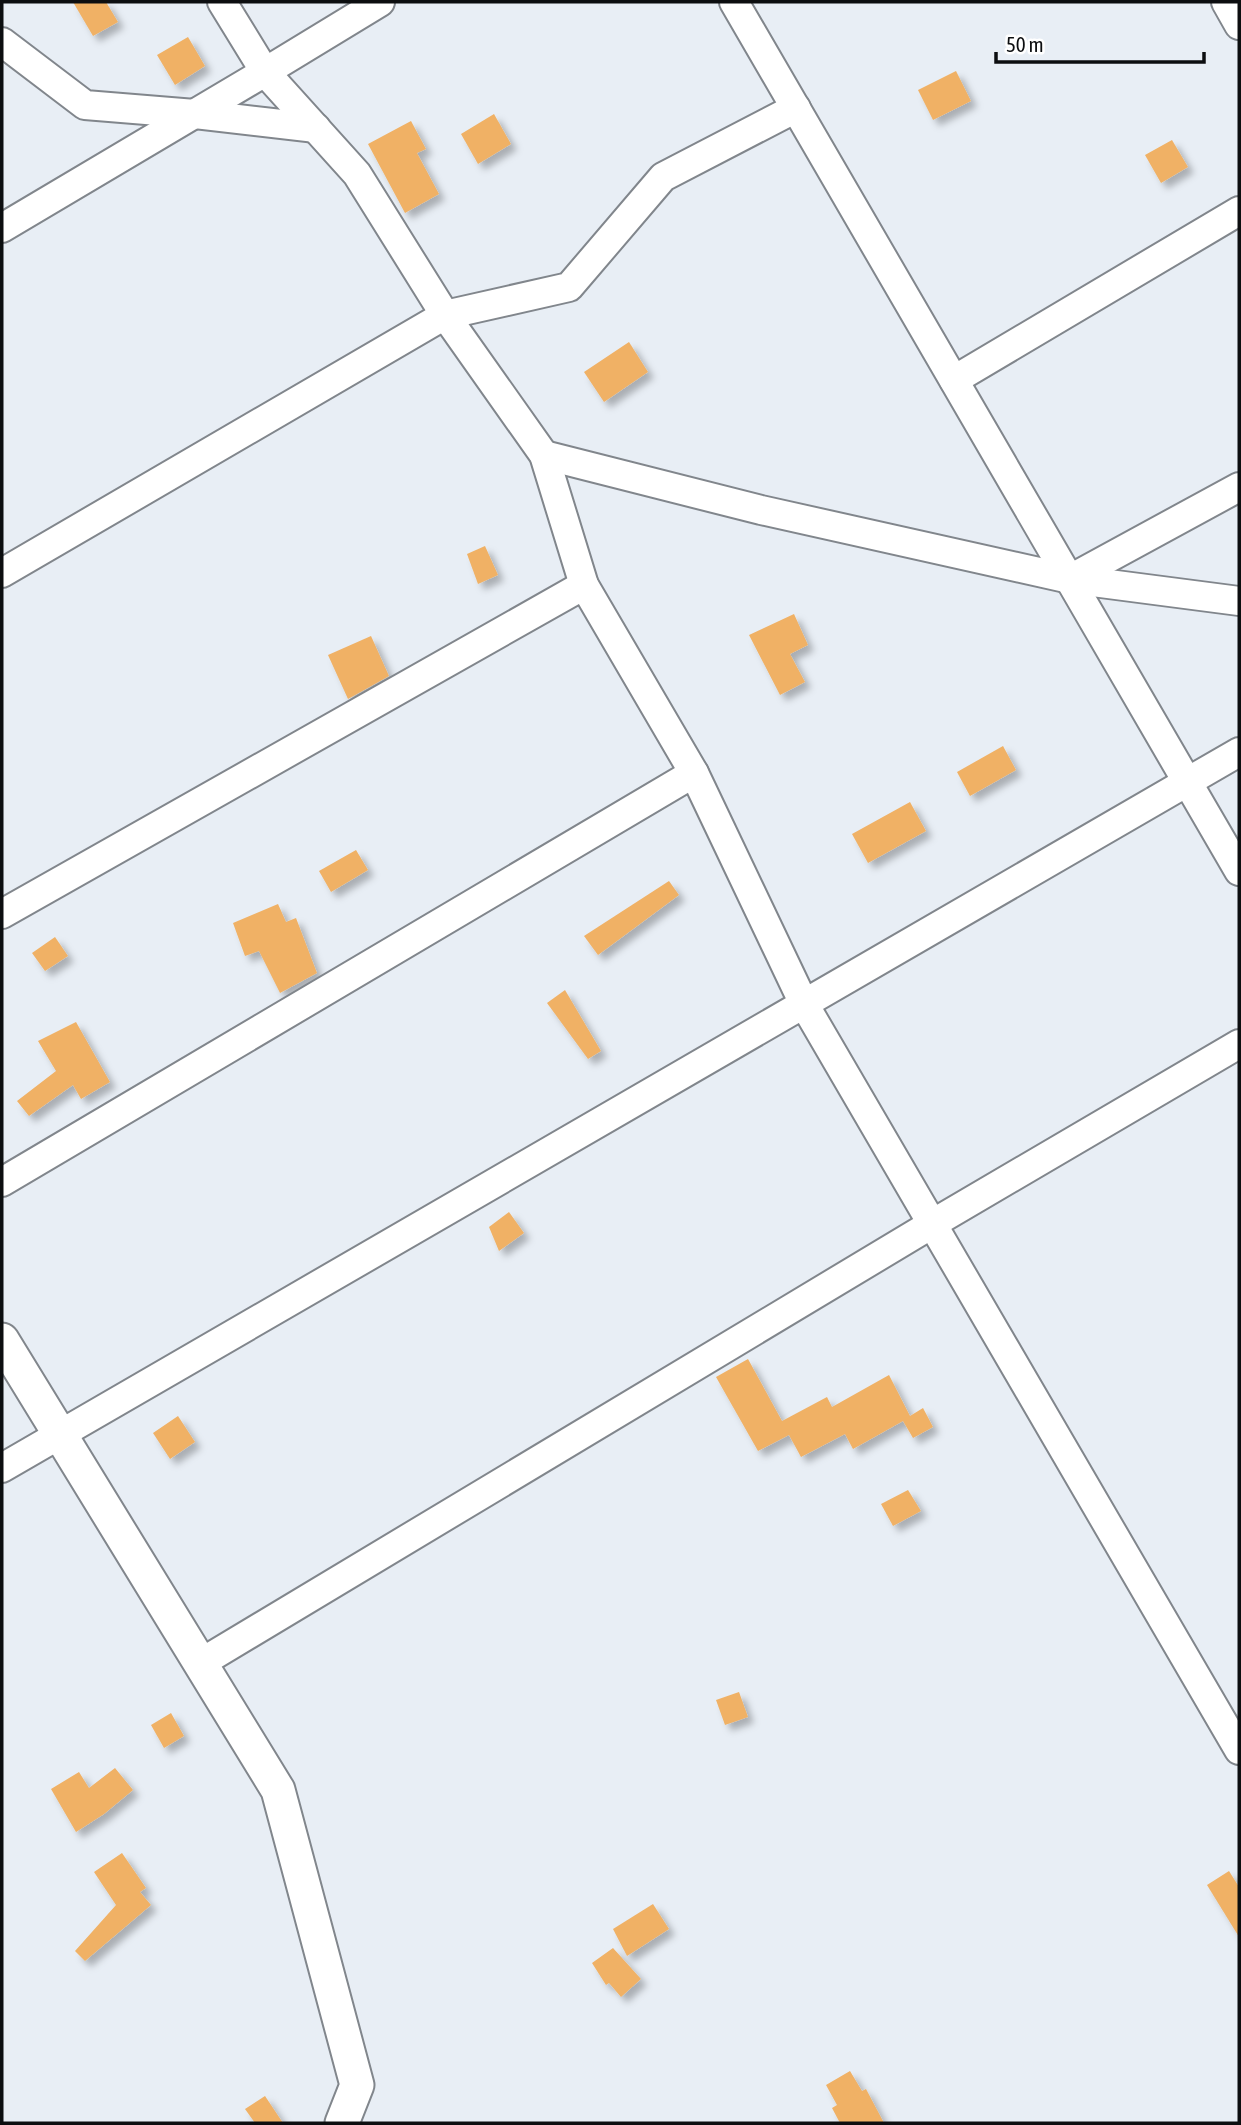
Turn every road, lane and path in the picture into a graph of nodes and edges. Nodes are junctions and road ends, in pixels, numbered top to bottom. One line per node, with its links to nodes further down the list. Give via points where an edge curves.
1 (222, 2): 7 (street)
2 (380, 2): 7 (street)
3 (734, 2): 8 (street)
4 (1226, 2): 5 (street)
5 (1239, 25)
6 (2, 42): 9 (street, via 85,105)
7 (265, 72): 9 (street); 10 (street)
8 (796, 108): 13 (street, via 663,177 569,287); 14 (street)
9 (195, 114): 10 (street); 12 (street)
10 (316, 128): 13 (street, via 357,174)
11 (1239, 211): 14 (street)
12 (2, 228)
13 (445, 315): 15 (street); 17 (street)
14 (954, 380): 18 (street)
15 (544, 455): 18 (street, via 761,510); 19 (street)
16 (1239, 487): 18 (street)
17 (2, 573)
18 (1070, 579): 20 (street); 23 (street)
19 (584, 585): 22 (street); 25 (street)
20 (1239, 601)
21 (1239, 752): 23 (street)
22 (694, 773): 26 (street); 28 (street)
23 (1187, 782): 24 (street); 26 (street)
24 (1239, 871)
25 (2, 914)
26 (804, 1004): 29 (street); 31 (street)
27 (1239, 1044): 29 (street)
28 (2, 1182)
29 (932, 1224): 33 (street); 34 (street)
30 (2, 1340): 31 (street)
31 (60, 1435): 32 (street); 33 (street)
32 (2, 1468)
33 (199, 1664): 35 (street, via 278,1790 357,2085)
34 (1239, 1750)
35 (342, 2123)

